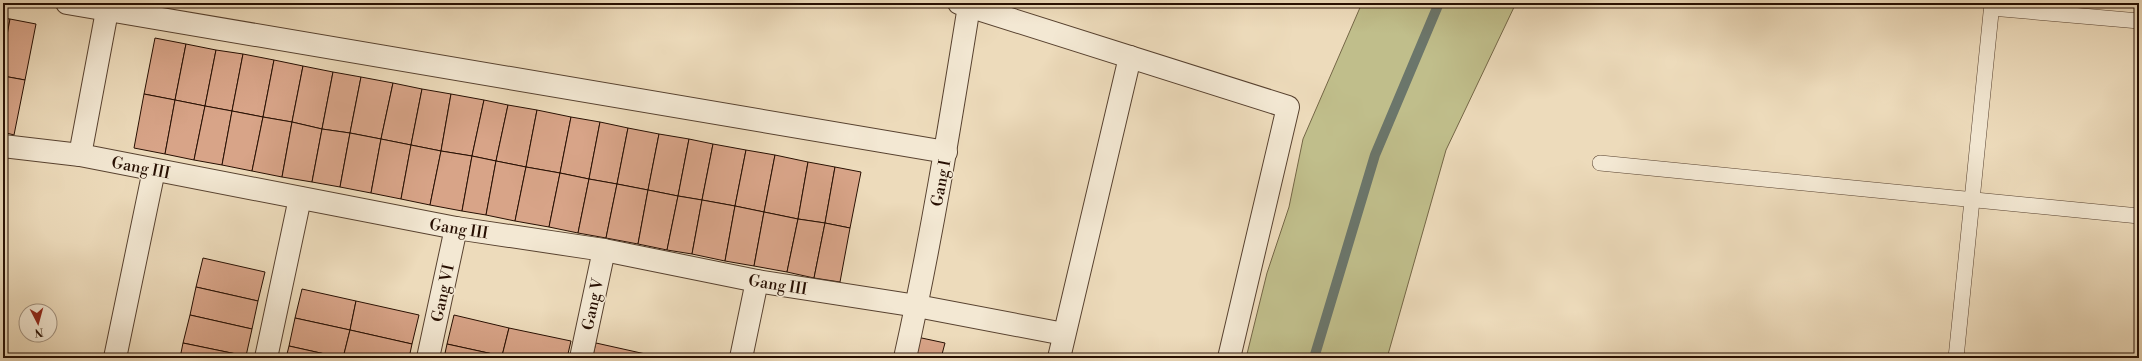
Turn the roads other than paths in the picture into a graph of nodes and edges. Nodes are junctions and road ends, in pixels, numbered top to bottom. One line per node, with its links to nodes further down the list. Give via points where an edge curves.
1 (67, 3): 4 (street)
2 (964, 4): 6 (street); 8 (street, Gang I)
3 (1992, 5): 5 (lane); 13 (lane)
4 (107, 11): 8 (street); 9 (street)
5 (2139, 21)
6 (1130, 57): 19 (street); 27 (street, via 1288,107)
7 (3, 146): 9 (street, Gang III)
8 (946, 152): 18 (street, Gang I)
9 (80, 155): 11 (street, Gang III)
10 (1600, 163): 13 (lane)
11 (154, 170): 12 (street, Gang III); 20 (street)
12 (300, 198): 15 (street, Gang III); 21 (street)
13 (1972, 200): 14 (lane); 28 (lane)
14 (2139, 216)
15 (456, 228): 16 (street, Gang III); 22 (street, Gang VI)
16 (604, 250): 17 (street, Gang III); 23 (street, Gang V)
17 (757, 281): 18 (street, Gang III); 24 (street)
18 (917, 306): 19 (street, Gang III); 25 (street, Gang I)
19 (1064, 334): 26 (street)
20 (115, 358)
21 (266, 358)
22 (428, 358)
23 (581, 358)
24 (741, 358)
25 (905, 358)
26 (1059, 358)
27 (1229, 358)
28 (1956, 358)

